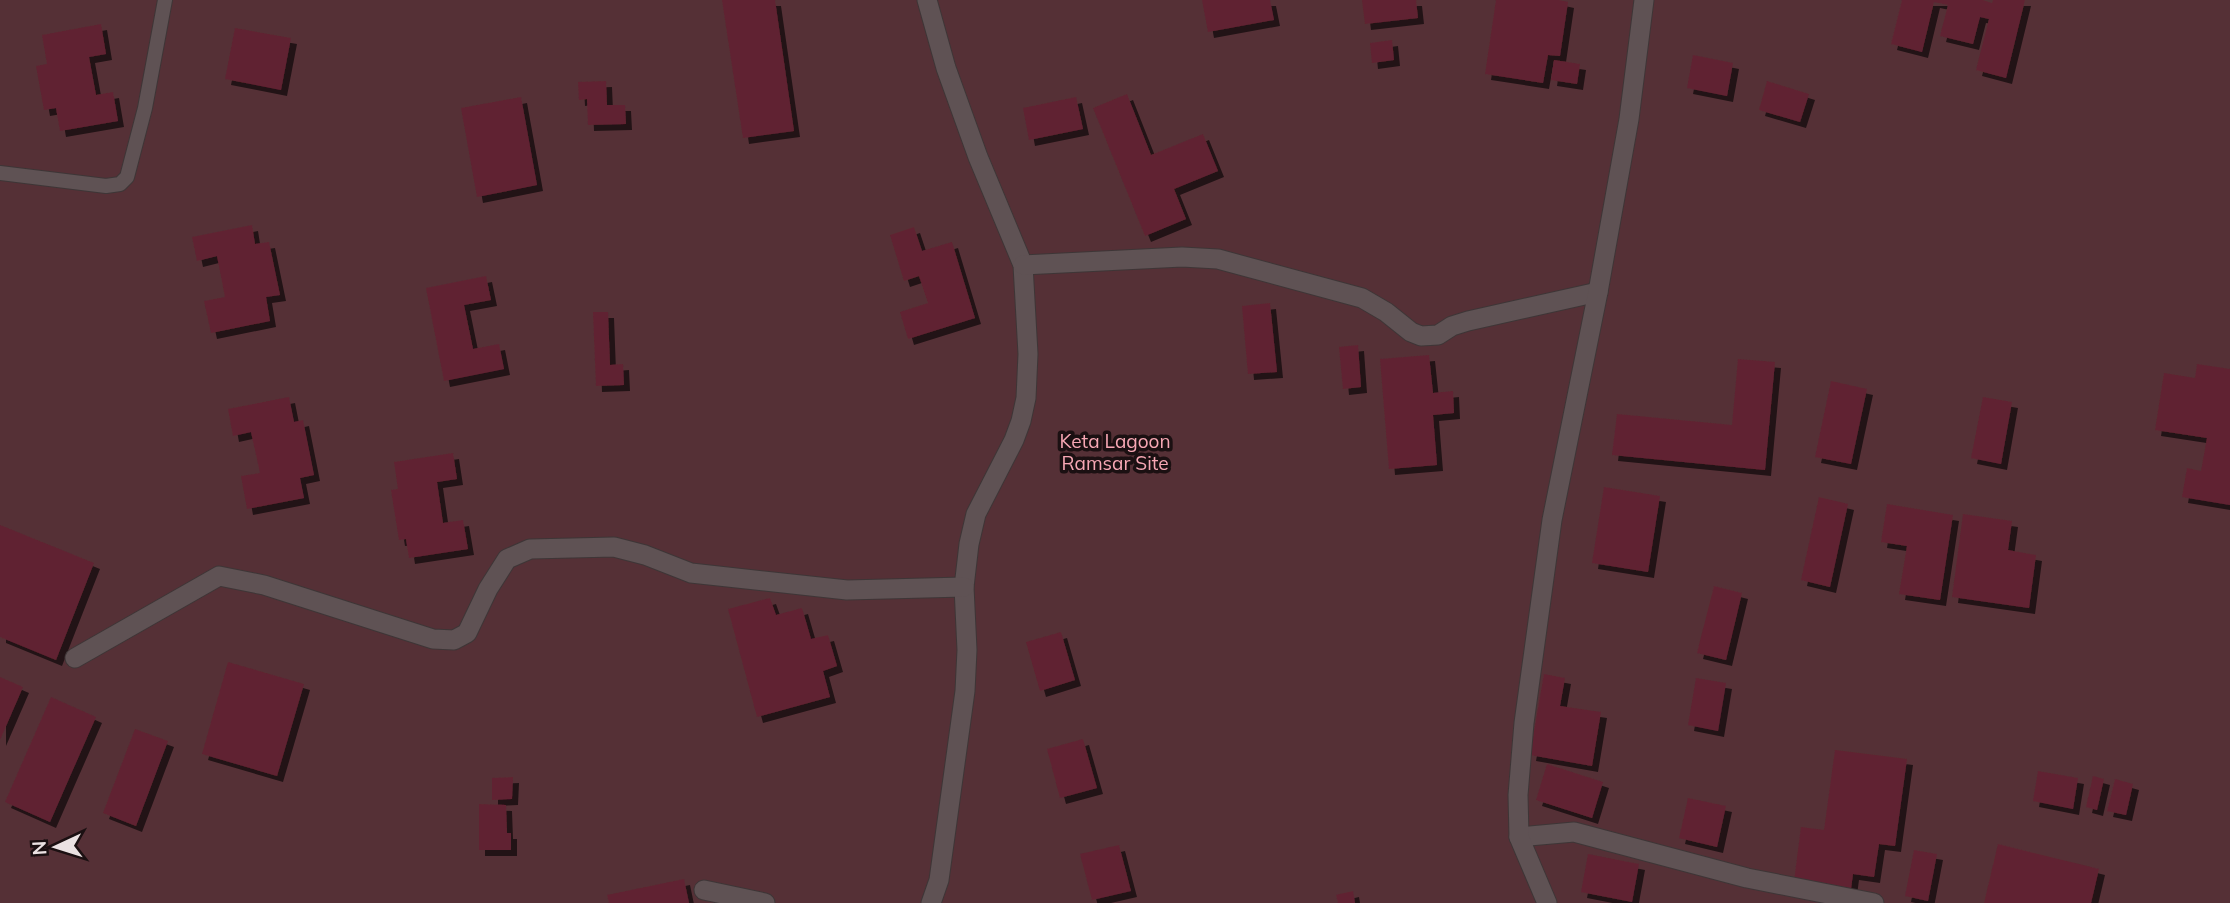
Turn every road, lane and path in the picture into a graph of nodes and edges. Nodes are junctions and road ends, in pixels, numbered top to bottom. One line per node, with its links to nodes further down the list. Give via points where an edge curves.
1 (165, 0): 4 (lane, via 127,177 120,184 106,186)
2 (927, 0): 5 (street, via 950,81)
3 (1644, 0): 6 (street, via 1629,119)
4 (0, 173)
5 (1023, 265): 6 (street, via 1218,259 1362,298 1411,332 1431,337 1468,321); 7 (street, via 1026,398 1014,440 976,514)
6 (1598, 292): 9 (street, via 1552,520 1524,723)
7 (964, 587): 8 (street, via 846,590 691,573 614,547 530,549 507,559 467,632 454,640 433,639 264,585 219,576); 12 (street, via 965,691 939,880)
8 (75, 658)
9 (1519, 837): 13 (street); 14 (street, via 1574,832 1747,878)
10 (704, 890): 11 (street)
11 (765, 903)
12 (931, 903)
13 (1547, 903)
14 (1874, 903)

